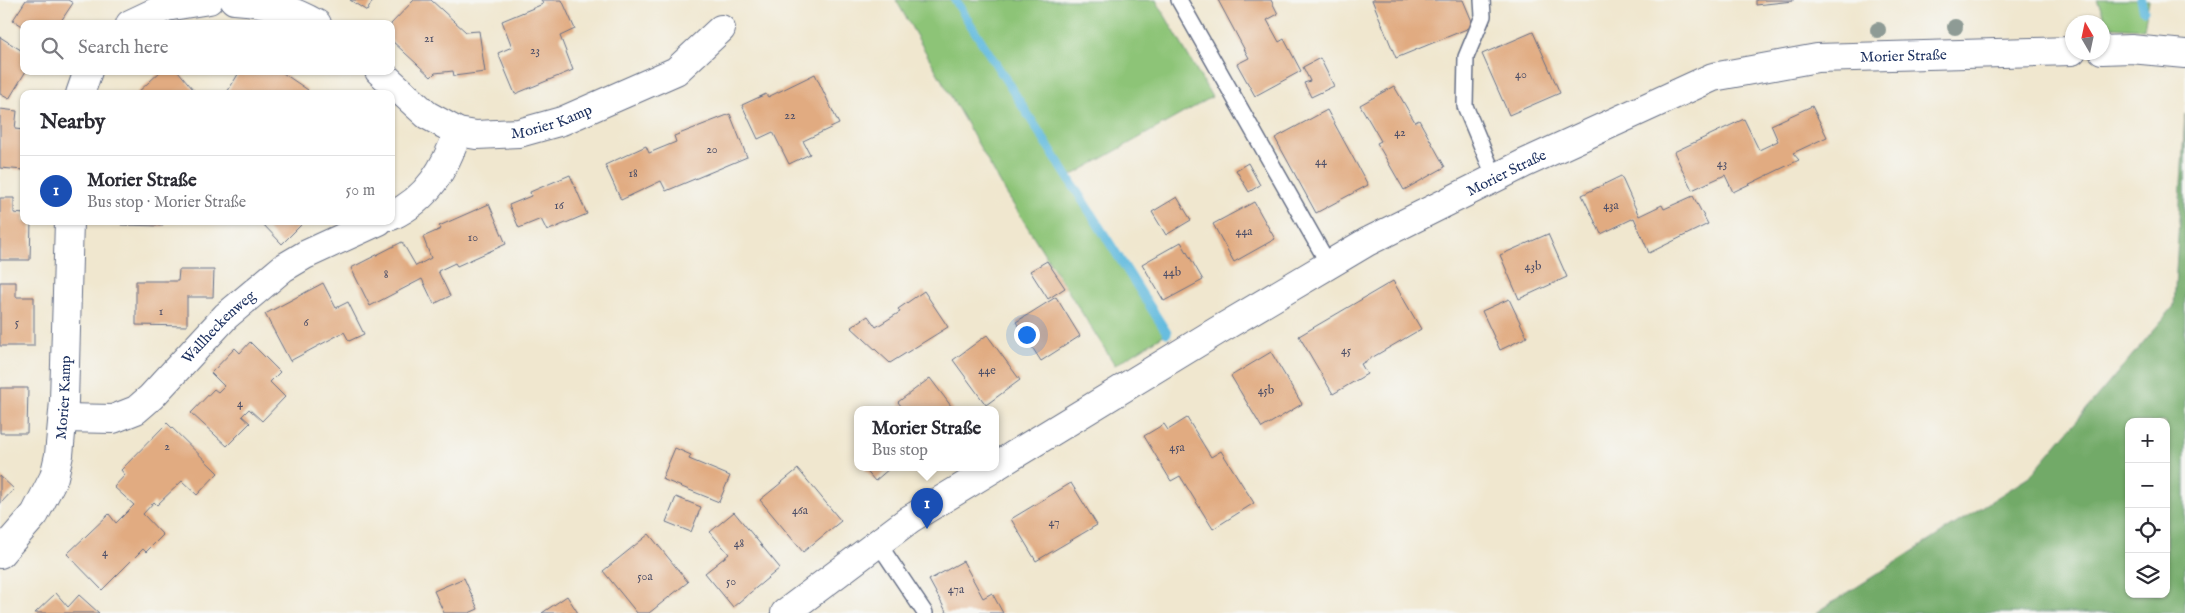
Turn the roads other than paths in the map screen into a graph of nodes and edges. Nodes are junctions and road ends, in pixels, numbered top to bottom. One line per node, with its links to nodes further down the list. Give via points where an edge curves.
1 (209, 0): 5 (main road, via 166,7)
2 (234, 0): 6 (main road, via 282,8)
3 (1178, 0): 19 (lane)
4 (1482, 0): 15 (lane, via 1483,16 1466,58 1465,106)
5 (138, 20)
6 (308, 20)
7 (721, 29): 14 (main road, Morier Kamp, via 676,71 562,121 498,136)
8 (2110, 50): 10 (main road)
9 (2065, 51): 15 (main road, Morier Straße, via 1817,58 1713,77)
10 (2185, 54)
11 (87, 75): 13 (main road)
12 (383, 75): 14 (main road, Morier Kamp, via 427,115)
13 (81, 90)
14 (458, 132): 16 (main road, via 433,184 411,205)
15 (1495, 178): 19 (main road, Morier Straße, via 1367,242)
16 (395, 214)
17 (68, 225): 20 (main road, Morier Kamp)
18 (370, 225): 20 (main road, Wallheckenweg, via 283,268 226,316 152,397 136,410 114,419)
19 (1329, 265): 21 (main road, Morier Straße)
20 (63, 418): 24 (main road, Morier Kamp, via 59,455 46,496 35,514)
21 (999, 465)
22 (988, 471): 23 (main road, Morier Straße, via 910,519)
23 (878, 543): 25 (main road, Morier Straße); 26 (lane)
24 (0, 554)
25 (785, 613)
26 (925, 613)

